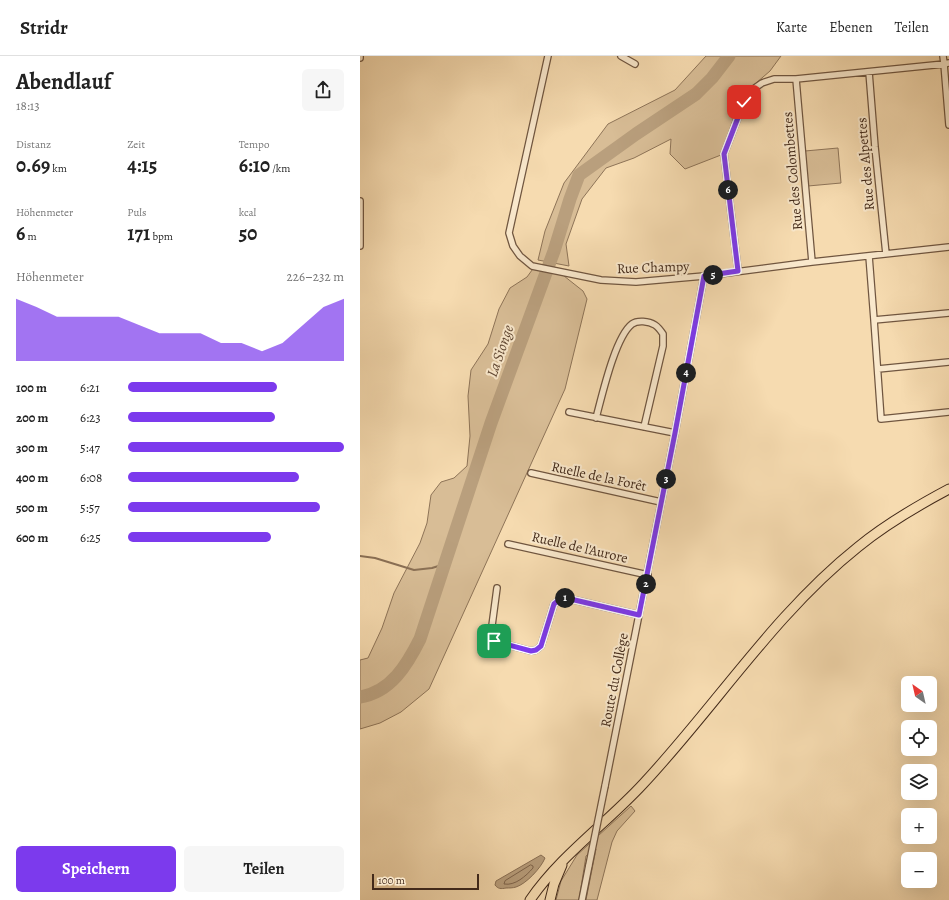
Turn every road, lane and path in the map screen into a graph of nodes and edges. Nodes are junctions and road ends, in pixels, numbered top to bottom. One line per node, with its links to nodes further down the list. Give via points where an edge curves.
1 (548, 56): 16 (street, Rue Champy, via 509,233 513,246 520,256 535,266 601,280 636,282)
2 (620, 56): 4 (street)
3 (943, 56): 5 (street)
4 (635, 64)
5 (947, 64): 6 (street); 8 (street)
6 (870, 72): 7 (street); 12 (street, Rue des Alpettes)
7 (796, 78): 14 (street, Rue des Colombettes); 15 (street, via 774,79 752,90 744,102 724,154)
8 (949, 125)
9 (360, 201): 10 (street)
10 (360, 246)
11 (949, 247): 12 (street, Rue Champy)
12 (886, 254): 13 (street, Rue Champy)
13 (869, 256): 14 (street, Rue Champy); 18 (street)
14 (812, 262): 15 (street, Rue Champy)
15 (738, 271): 16 (street, Rue Champy)
16 (704, 276): 25 (street, Route du Collège)
17 (949, 313): 18 (street)
18 (874, 320): 20 (street)
19 (949, 362): 20 (street)
20 (878, 369): 22 (street, via 881,419)
21 (569, 412): 23 (street)
22 (949, 412)
23 (596, 418): 24 (street); 24 (street, via 624,332 633,323 645,321 655,325 663,334 663,346)
24 (644, 427): 25 (street)
25 (675, 433): 28 (street, Route du Collège)
26 (531, 473): 28 (street, Ruelle de la Forêt)
27 (949, 489): 33 (highway, via 906,512 883,528 857,547 814,587 772,631 688,734 643,784)
28 (661, 502): 30 (street, Route du Collège)
29 (508, 544): 30 (street, Ruelle de l'Aurore)
30 (648, 575): 32 (street, Route du Collège)
31 (497, 588): 32 (street, via 491,638 531,651 541,646 554,604 560,599 566,598)
32 (639, 615): 36 (street, Route du Collège, bridge)
33 (563, 861): 34 (highway); 35 (highway)
34 (530, 900)
35 (550, 900)
36 (582, 900)

